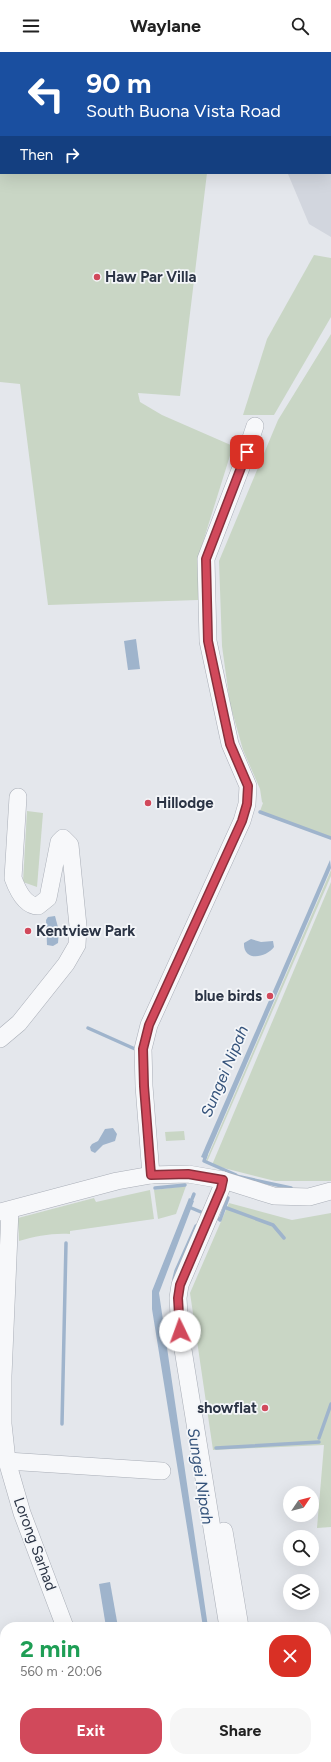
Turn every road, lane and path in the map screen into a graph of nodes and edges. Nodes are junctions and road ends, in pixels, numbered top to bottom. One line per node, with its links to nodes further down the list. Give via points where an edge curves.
1 (255, 426): 4 (street, via 206,559 208,641 230,744 248,786 247,804 242,821 149,1025 143,1049)
2 (18, 797): 3 (street, via 14,878 17,888 30,904 43,904 48,898 59,842 63,838 66,839 70,845 74,882 77,944 66,964 19,1023)
3 (0, 1039)
4 (151, 1175): 5 (street, via 188,1174); 7 (street, via 117,1181)
5 (223, 1180): 6 (street, via 274,1196 309,1197); 13 (street, via 180,1285 178,1298 180,1331)
6 (331, 1191)
7 (7, 1213): 8 (street, Lorong Sarhad)
8 (2, 1376): 10 (street, Lorong Sarhad)
9 (211, 1450): 14 (street)
10 (7, 1461): 11 (street); 12 (street, Lorong Sarhad, via 22,1513)
11 (162, 1471)
12 (63, 1622)
13 (227, 1622)
14 (239, 1622)

